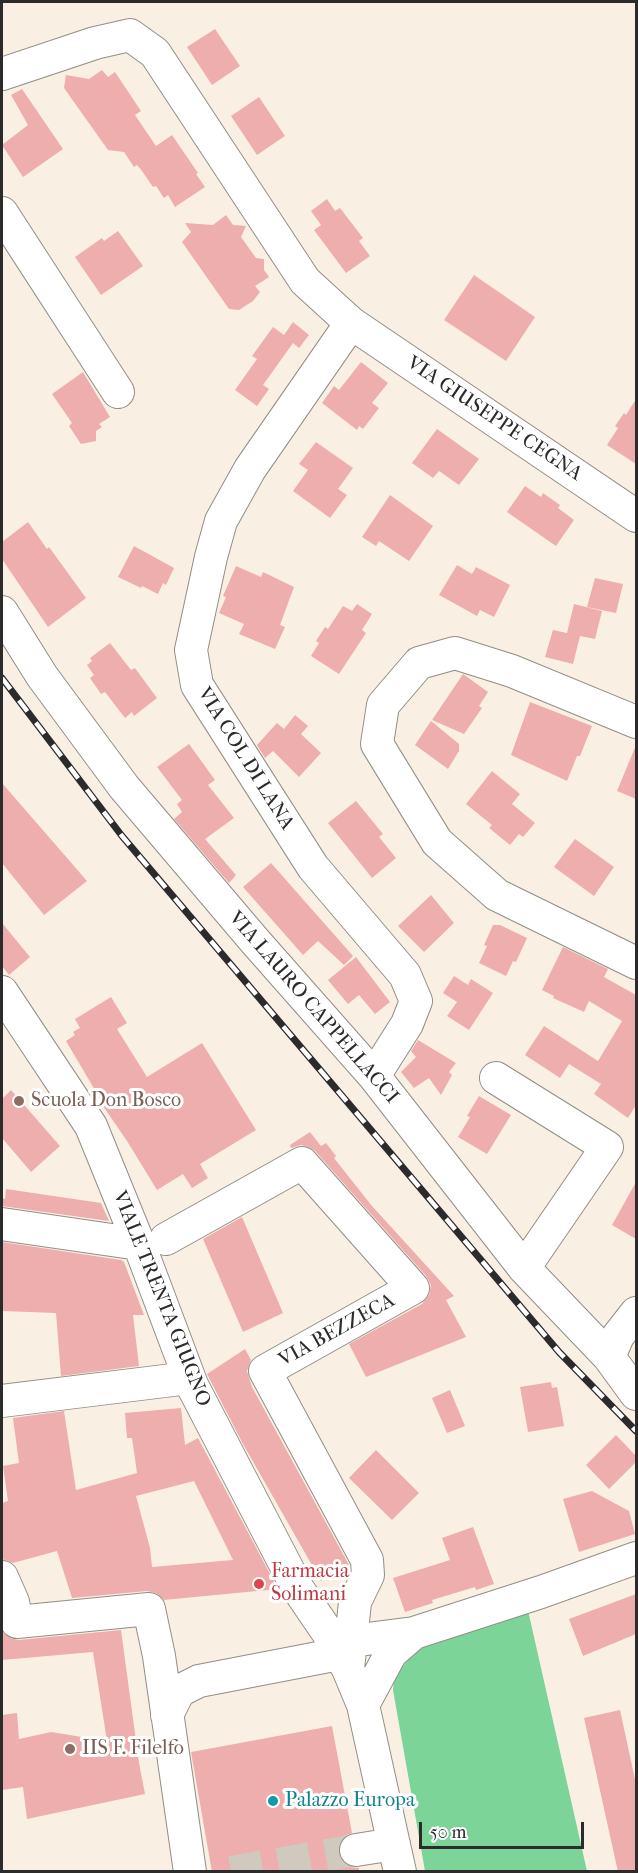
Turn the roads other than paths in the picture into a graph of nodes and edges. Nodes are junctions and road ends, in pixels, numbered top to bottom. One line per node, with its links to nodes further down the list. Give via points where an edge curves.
1 (2, 74): 3 (street, VIA GIUSEPPE CEGNA, via 130,35 155,53 305,281)
2 (2, 213): 4 (street)
3 (351, 323): 5 (street, VIA GIUSEPPE CEGNA); 10 (street, VIA COL DI LANA, via 250,469 221,521 191,650 197,685 313,867 405,975 416,1000 407,1024)
4 (118, 392)
5 (636, 516)
6 (2, 612): 10 (street, VIA LAURO CAPPELLACCI, via 42,676 124,787)
7 (636, 722): 8 (street, via 512,671 455,653 419,663 383,705 377,744 437,842 497,895)
8 (636, 963)
9 (2, 992): 13 (street, VIALE TRENTA GIUGNO, via 91,1126)
10 (374, 1076): 14 (street, VIA LAURO CAPPELLACCI)
11 (496, 1078): 14 (street, via 607,1147)
12 (2, 1224): 13 (street)
13 (153, 1241): 17 (street, VIALE TRENTA GIUGNO); 24 (street, VIA BEZZECA, via 302,1163 413,1288 265,1371 367,1560 368,1575 355,1602)
14 (524, 1268): 16 (street, VIA LAURO CAPPELLACCI)
15 (636, 1313): 16 (street, via 618,1336)
16 (609, 1357): 18 (street, VIA LAURO CAPPELLACCI)
17 (189, 1378): 19 (street); 24 (street, VIALE TRENTA GIUGNO, via 298,1589)
18 (636, 1394)
19 (2, 1401)
20 (636, 1558): 23 (street)
21 (2, 1577): 22 (street, via 13,1602)
22 (9, 1623): 26 (street, via 149,1609)
23 (414, 1633): 24 (street); 25 (street, via 391,1653)
24 (342, 1649): 25 (street, VIALE TRENTA GIUGNO); 26 (street, via 199,1681 179,1691)
25 (363, 1705): 28 (street, VIALE TRENTA GIUGNO)
26 (167, 1715): 29 (street)
27 (356, 1850): 28 (street)
28 (397, 1858)
29 (190, 1872)

